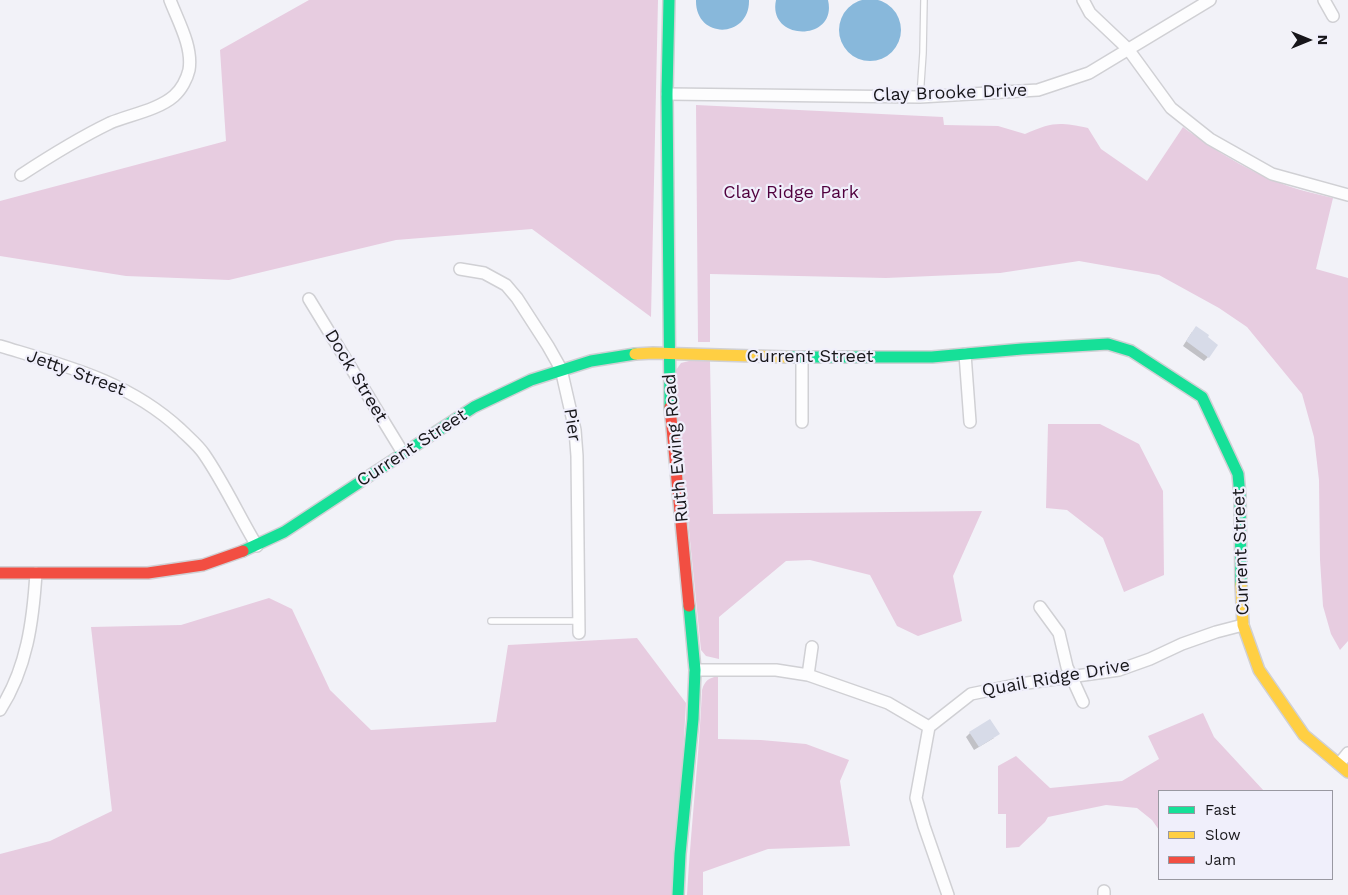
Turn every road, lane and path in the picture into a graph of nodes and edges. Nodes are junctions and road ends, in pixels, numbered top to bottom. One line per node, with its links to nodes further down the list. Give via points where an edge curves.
1 (170, 0): 11 (street, via 189,55 183,84 174,96 162,104 89,133)
2 (669, 0): 9 (street, Ruth Ewing Road)
3 (924, 0): 10 (lane)
4 (1083, 0): 8 (street, via 1090,13)
5 (1210, 0): 8 (street, Clay Brooke Drive)
6 (1324, 0): 7 (street)
7 (1333, 16)
8 (1128, 49): 10 (street, Clay Brooke Drive, via 1089,73 1038,90); 12 (street, via 1171,108 1210,139 1272,174)
9 (667, 94): 10 (street, Clay Brooke Drive); 16 (street, Ruth Ewing Road)
10 (920, 97)
11 (21, 176)
12 (1348, 195)
13 (460, 269): 19 (street, Pier, via 484,273 506,285)
14 (309, 299): 22 (street, Dock Street)
15 (0, 346): 23 (street, Jetty Street, via 101,378 134,395 171,421 203,453)
16 (668, 354): 18 (street, Current Street); 19 (street, Current Street, via 622,355); 32 (street, Ruth Ewing Road, via 670,411)
17 (965, 354): 18 (street, Current Street); 21 (street); 29 (street, Current Street, via 1108,344 1131,350 1202,397 1238,474)
18 (802, 357): 20 (street)
19 (561, 369): 22 (street, Current Street, via 482,404); 27 (street, Pier, via 575,430 577,456)
20 (802, 422)
21 (970, 422)
22 (403, 453): 23 (street, Current Street, via 284,532)
23 (257, 546): 25 (street, Current Street, via 203,565 170,571)
24 (0, 573): 25 (street, Current Street)
25 (36, 573): 36 (street, via 34,612 27,647)
26 (1040, 607): 34 (street, via 1059,633)
27 (579, 620): 28 (lane); 30 (street, Pier)
28 (492, 622)
29 (1243, 625): 34 (street, Quail Ridge Drive, via 1182,644 1119,670); 39 (street, Current Street, via 1259,670 1304,736)
30 (580, 633)
31 (812, 647): 33 (street)
32 (695, 670): 33 (street, via 776,670); 41 (street, Ruth Ewing Road)
33 (808, 675): 37 (street, via 888,703)
34 (1071, 676): 35 (street); 37 (street, Quail Ridge Drive, via 971,694)
35 (1083, 702)
36 (0, 710)
37 (929, 727): 42 (street, via 916,798)
38 (1348, 753): 39 (street)
39 (1339, 764): 40 (street, Current Street)
40 (1348, 772)
41 (678, 895)
42 (948, 895)

